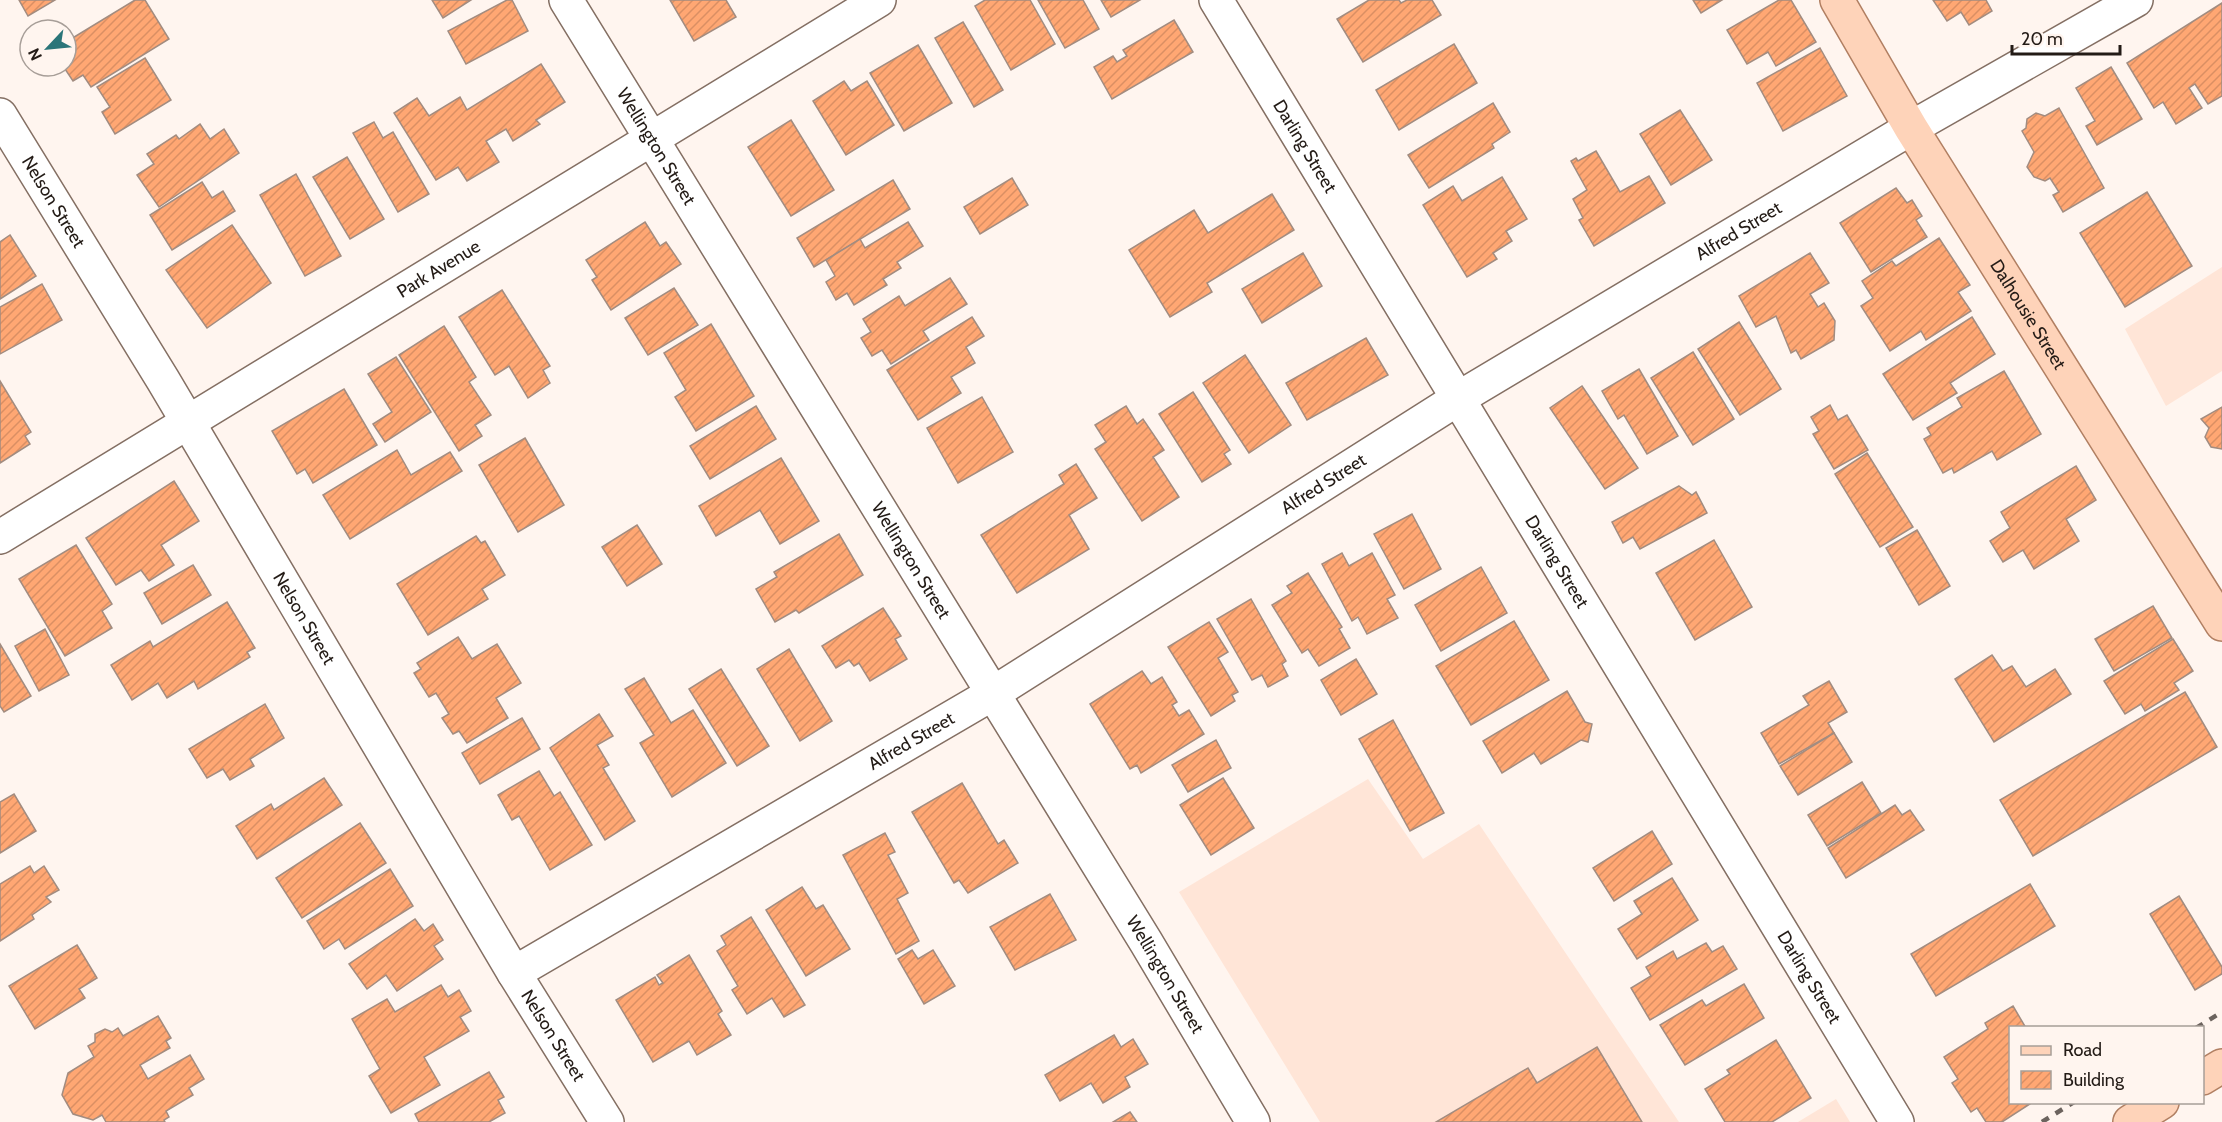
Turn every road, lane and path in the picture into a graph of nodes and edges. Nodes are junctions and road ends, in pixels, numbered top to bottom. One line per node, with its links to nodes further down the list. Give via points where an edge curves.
1 (566, 0): 8 (street, Wellington Street)
2 (879, 0): 8 (street, Park Avenue)
3 (1216, 0): 9 (street, Darling Street)
4 (1837, 0): 7 (main road, Dalhousie Street)
5 (2136, 0): 7 (street, Alfred Street)
6 (0, 115): 10 (street, Nelson Street)
7 (1911, 128): 9 (street, Alfred Street); 12 (main road, Dalhousie Street)
8 (652, 138): 10 (street, Park Avenue); 13 (street, Wellington Street)
9 (1459, 398): 13 (street, Alfred Street); 20 (street, Darling Street)
10 (188, 422): 11 (street, Park Avenue); 14 (street, Nelson Street)
11 (0, 537)
12 (2222, 624)
13 (992, 694): 14 (street, Alfred Street); 19 (street, Wellington Street)
14 (514, 973): 18 (street, Nelson Street)
15 (2222, 1066): 16 (main road)
16 (2204, 1077)
17 (2159, 1104): 21 (main road)
18 (607, 1122)
19 (1253, 1122)
20 (1897, 1122)
21 (2130, 1122)

